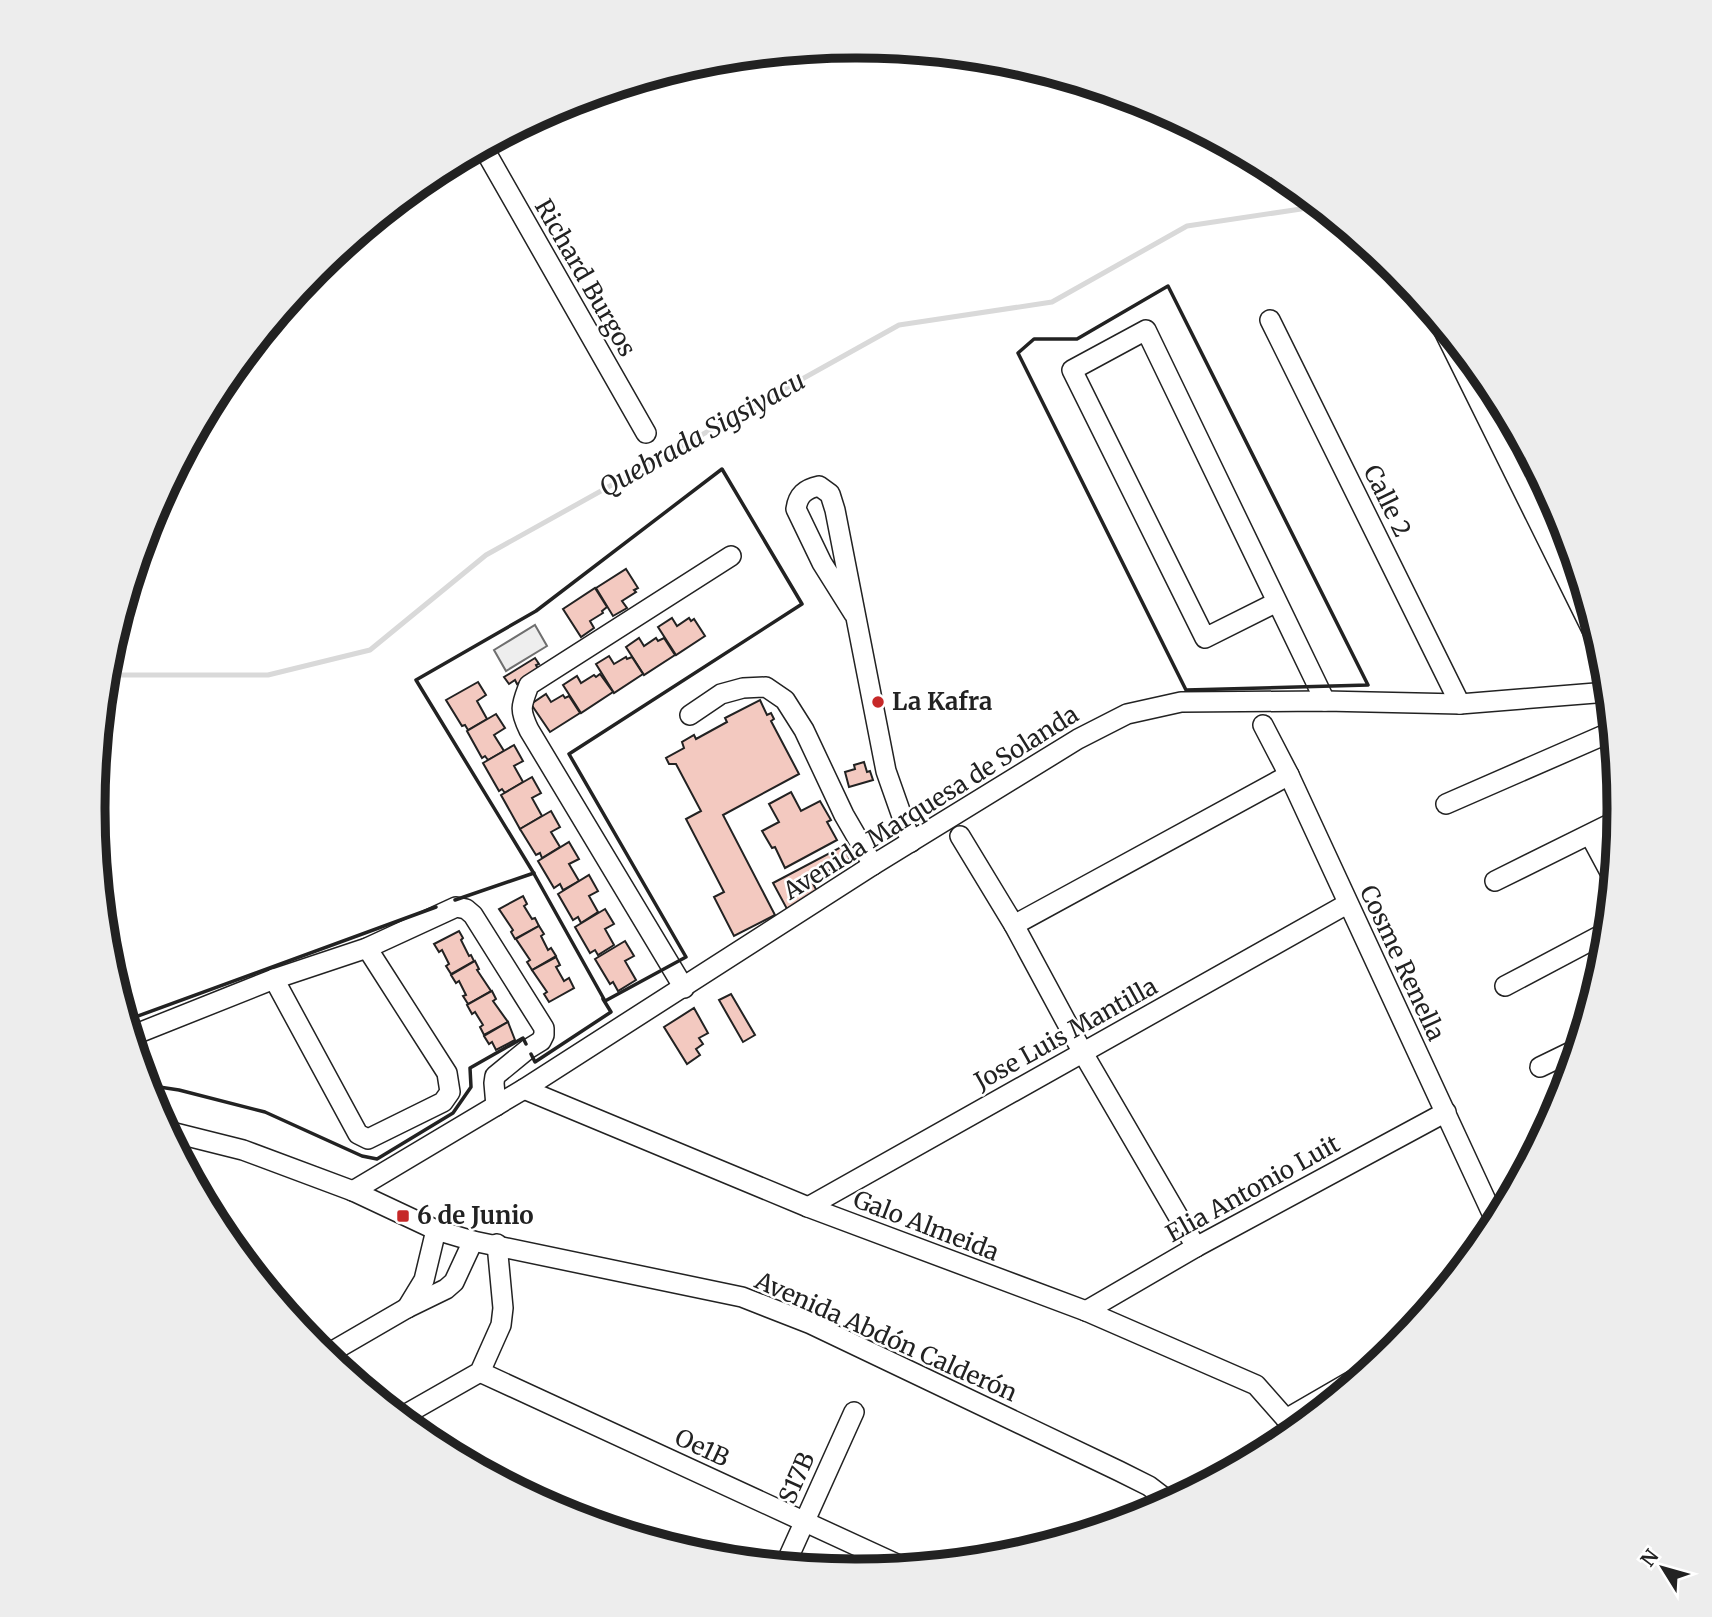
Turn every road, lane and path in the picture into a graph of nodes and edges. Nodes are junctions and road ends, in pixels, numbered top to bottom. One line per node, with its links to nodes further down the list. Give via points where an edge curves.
1 (487, 155): 4 (street, Richard Burgos)
2 (1270, 320): 11 (street, Calle 2)
3 (1459, 361): 6 (street)
4 (646, 433)
5 (731, 555): 30 (street, via 529,685 521,712)
6 (1575, 594)
7 (1277, 602): 7 (street, via 1146,330 1072,370 1205,638); 10 (street)
8 (854, 614): 8 (street, via 830,494 813,487 797,500 796,509); 20 (street, via 886,771)
9 (1597, 693): 11 (street, Avenida Marquesa de Solanda)
10 (1325, 701): 11 (street, Avenida Marquesa de Solanda); 20 (street, Avenida Marquesa de Solanda, via 1181,702 1127,714)
11 (1460, 705)
12 (690, 715): 22 (street, via 721,694 743,688 766,687 785,700)
13 (1263, 724): 15 (street, Cosme Renella)
14 (1603, 736): 16 (street)
15 (1289, 775): 24 (street, Cosme Renella); 25 (street)
16 (1447, 804)
17 (1606, 826): 18 (street)
18 (1590, 835): 21 (street); 23 (street)
19 (960, 836): 25 (street)
20 (911, 842): 22 (street, Avenida Marquesa de Solanda)
21 (1605, 862)
22 (873, 865): 30 (street, Avenida Marquesa de Solanda)
23 (1494, 881)
24 (1347, 904): 32 (street, Jose Luis Mantilla); 37 (street, Cosme Renella)
25 (1014, 925): 32 (street)
26 (1595, 938): 29 (street)
27 (367, 948): 28 (street); 28 (street, via 447,1073 450,1092 443,1102 368,1139 358,1134); 36 (street, via 456,908 473,915 544,1028 541,1041 495,1076)
28 (274, 979): 31 (street)
29 (1505, 985)
30 (684, 988): 35 (street, Avenida Marquesa de Solanda)
31 (140, 1032)
32 (1083, 1053): 40 (street, Jose Luis Mantilla); 45 (street)
33 (1565, 1055): 34 (street)
34 (1540, 1067)
35 (524, 1089): 36 (street, Avenida Marquesa de Solanda); 40 (street, Galo Almeida)
36 (496, 1106): 39 (street, Avenida Marquesa de Solanda)
37 (1446, 1112): 41 (street, Cosme Renella); 45 (street, Elia Antonio Luit)
38 (180, 1134): 39 (street, Avenida Abdón Calderón, via 243,1150)
39 (353, 1191): 42 (street, Avenida Abdón Calderón)
40 (808, 1207): 47 (street, Galo Almeida)
41 (1490, 1209)
42 (436, 1230): 43 (street, Avenida Abdón Calderón); 46 (street, via 424,1280)
43 (473, 1241): 44 (street, Avenida Abdón Calderón); 46 (street, via 454,1282)
44 (497, 1244): 49 (street, via 501,1325); 53 (street, Avenida Abdón Calderón, via 742,1297 811,1324)
45 (1196, 1247): 47 (street, Elia Antonio Luit)
46 (407, 1308): 48 (street)
47 (1086, 1311): 52 (street, Galo Almeida, via 1256,1385)
48 (336, 1350)
49 (480, 1373): 50 (street); 54 (street, Oe1B)
50 (411, 1412)
51 (854, 1412): 54 (street, S17B)
52 (1287, 1423)
53 (1160, 1494)
54 (804, 1522): 55 (street, S17B); 56 (street, Oe1B)
55 (789, 1556)
56 (884, 1558)

